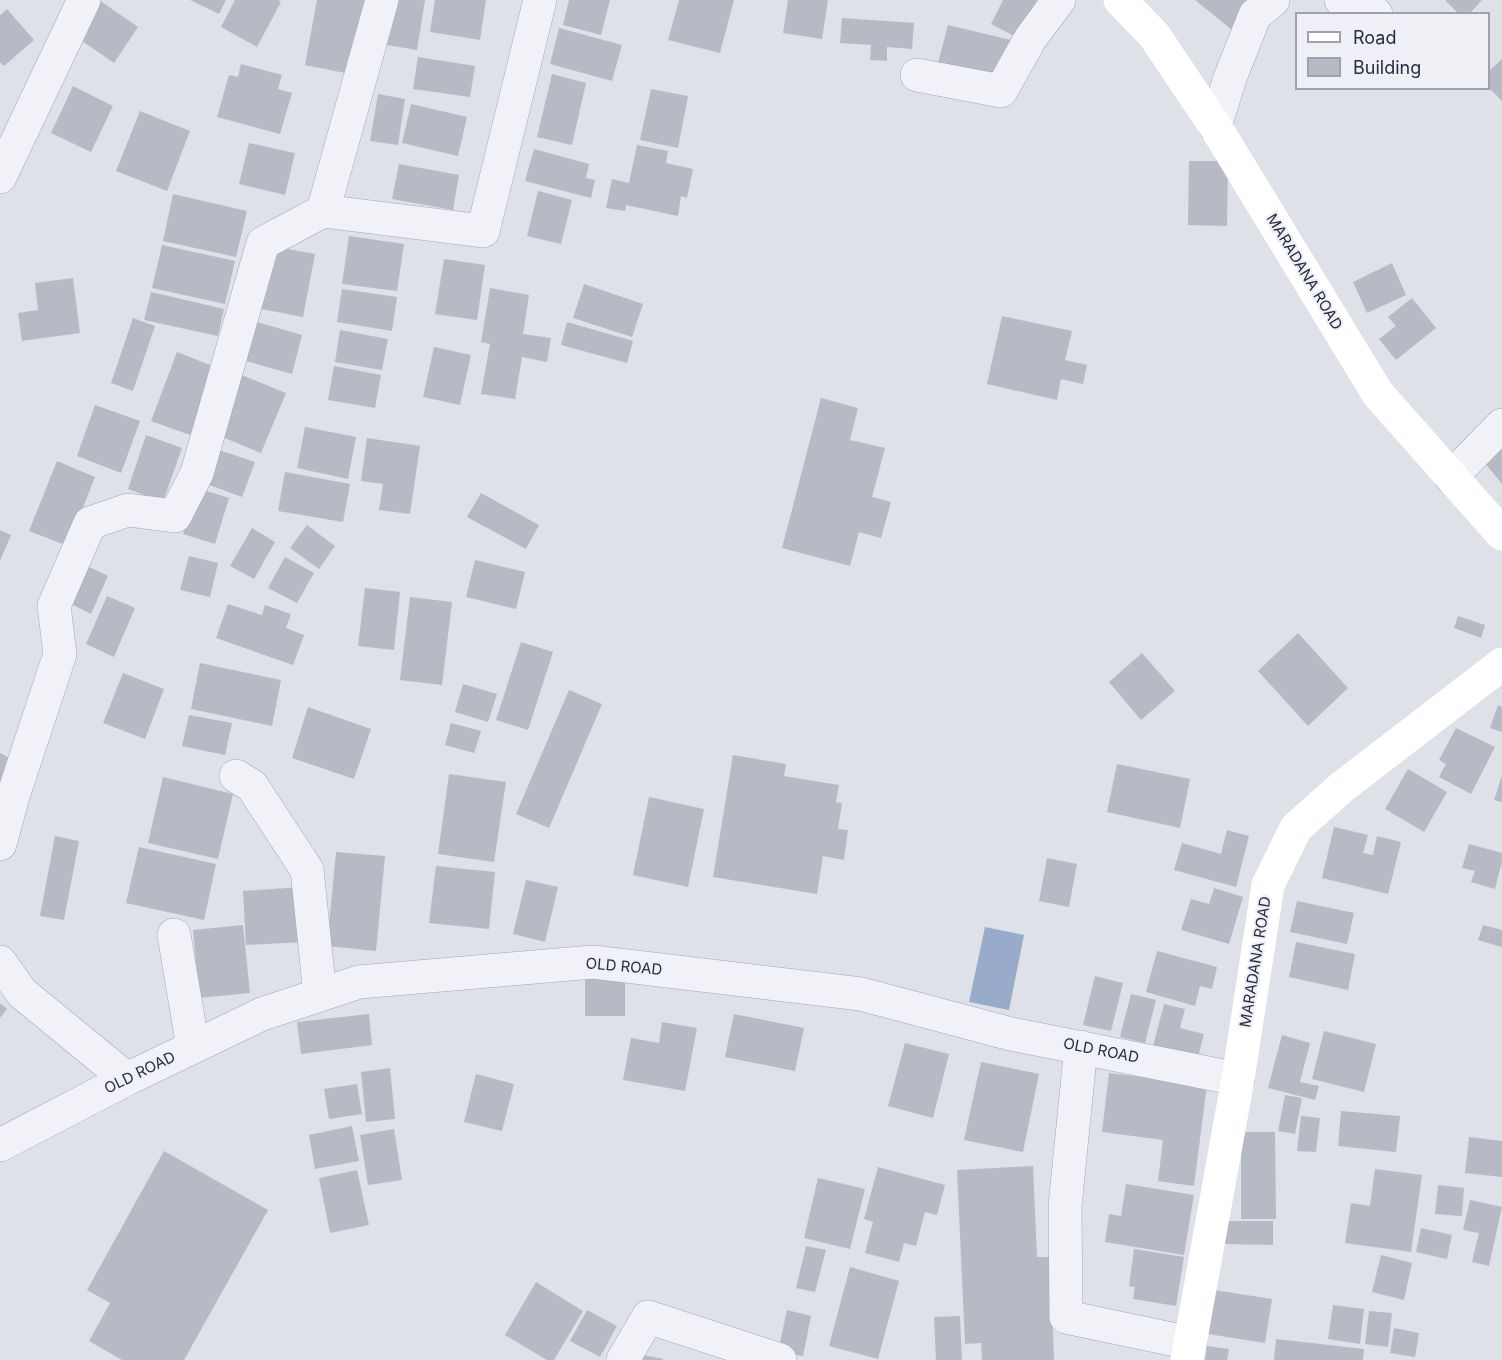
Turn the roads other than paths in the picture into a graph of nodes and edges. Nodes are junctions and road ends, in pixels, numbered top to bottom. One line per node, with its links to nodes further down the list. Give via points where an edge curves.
1 (84, 0): 11 (street)
2 (382, 0): 12 (street)
3 (540, 0): 12 (street, via 483,231)
4 (1059, 0): 9 (street, via 1030,39 1001,91)
5 (1120, 0): 10 (street, MARADANA ROAD, via 1154,34)
6 (1272, 0): 10 (street, via 1255,15)
7 (1341, 0): 8 (street)
8 (1371, 12)
9 (916, 75)
10 (1215, 126): 14 (street, MARADANA ROAD, via 1378,394)
11 (0, 177)
12 (322, 211): 18 (street, via 263,243 197,473 175,516 129,510 90,524 54,606 60,654)
13 (1502, 425): 14 (street)
14 (1451, 477): 15 (street, MARADANA ROAD)
15 (1502, 534)
16 (1502, 664): 25 (street, MARADANA ROAD, via 1342,787 1296,828 1268,885)
17 (236, 776): 21 (street, via 252,786 307,870)
18 (0, 844)
19 (174, 935): 22 (street)
20 (0, 962): 24 (street, via 22,993)
21 (320, 994): 22 (street, OLD ROAD, via 262,1014); 23 (street, OLD ROAD, via 359,982 593,962 861,994 1011,1034)
22 (194, 1047): 24 (street, OLD ROAD)
23 (1081, 1047): 25 (street, OLD ROAD); 27 (street, via 1065,1206 1066,1317)
24 (127, 1079): 26 (street, OLD ROAD)
25 (1238, 1079): 27 (street, MARADANA ROAD)
26 (0, 1145)
27 (1188, 1352)
28 (623, 1360): 29 (street, via 648,1317)
29 (780, 1360)

